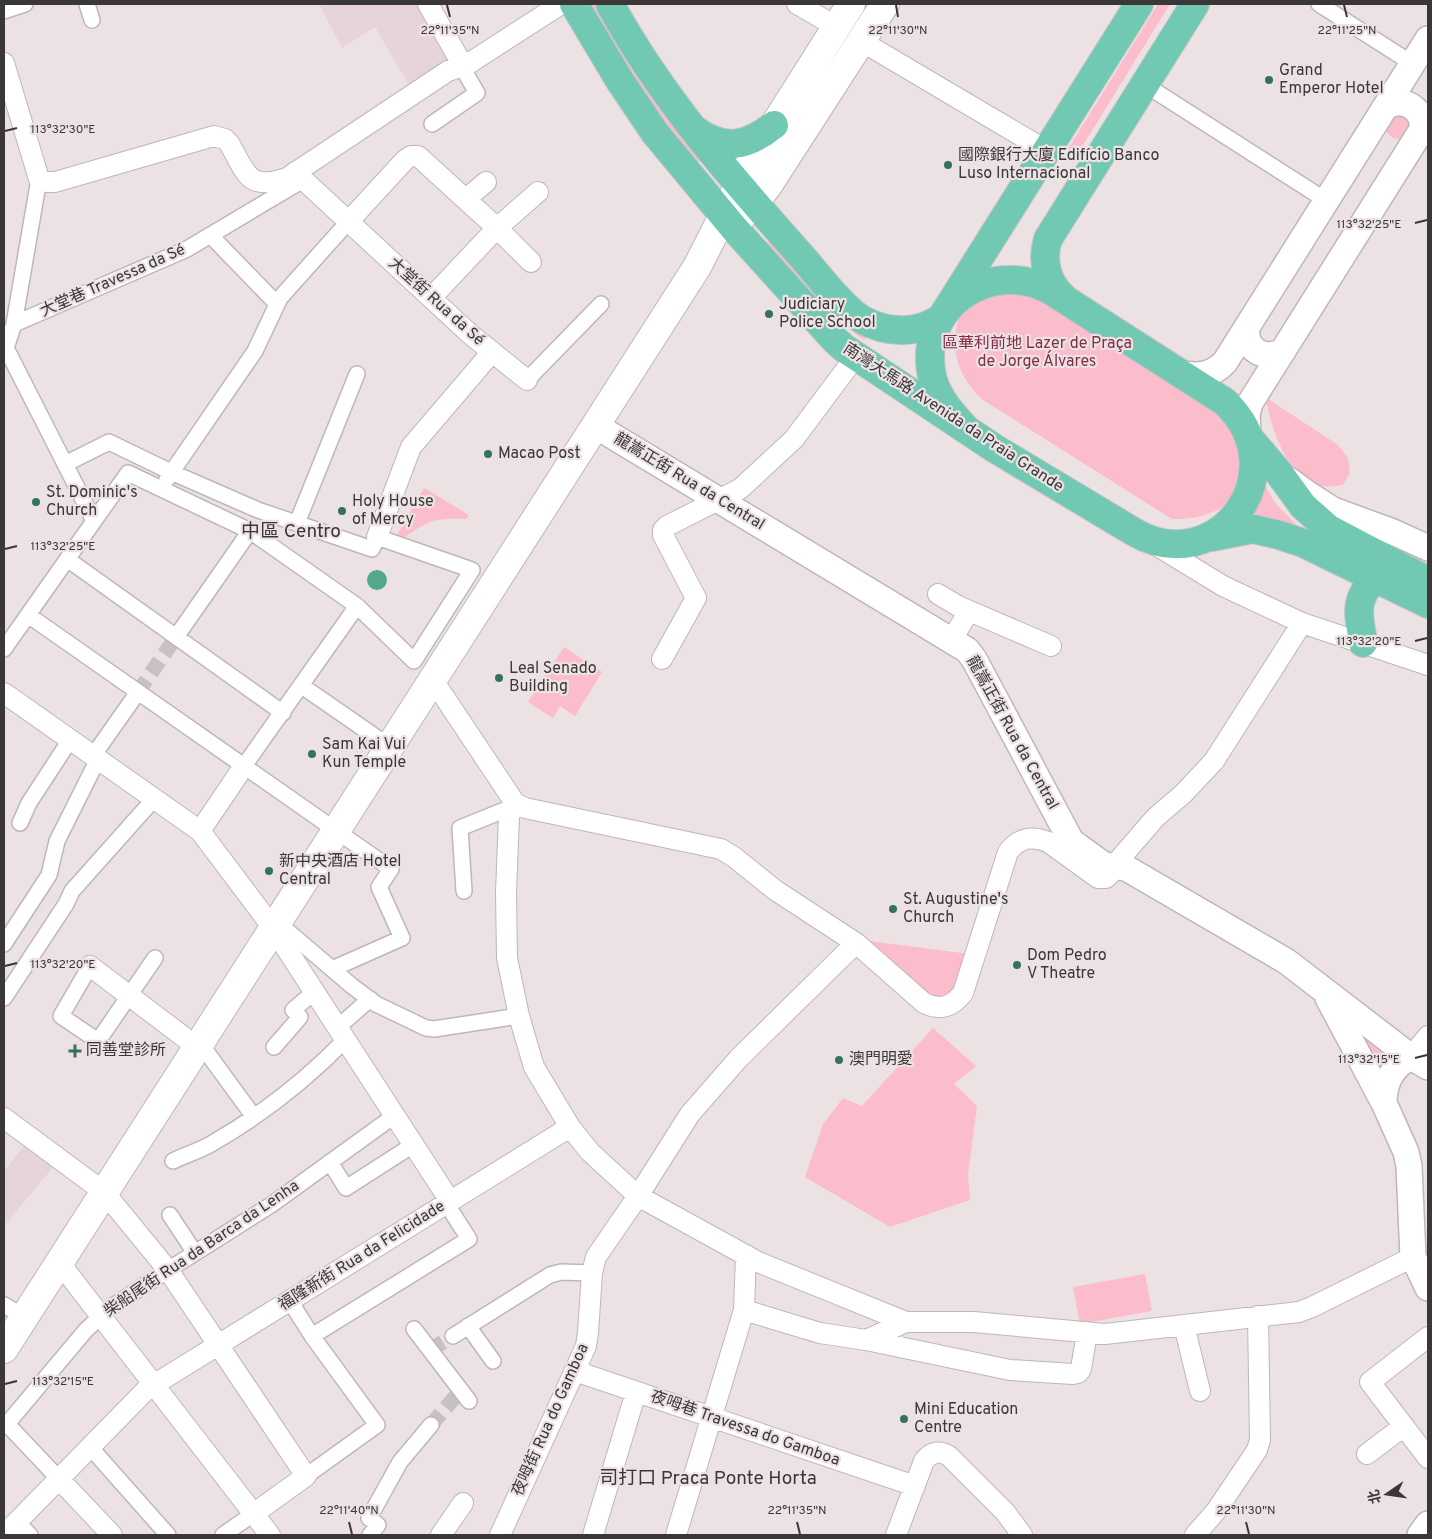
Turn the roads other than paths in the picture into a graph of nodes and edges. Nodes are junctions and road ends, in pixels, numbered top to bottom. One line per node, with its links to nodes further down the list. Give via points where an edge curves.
1 (24, 4): 13 (street)
2 (87, 4): 14 (street)
3 (428, 4): 20 (street)
4 (562, 4): 20 (street)
5 (574, 4): 35 (main road, 南灣大馬路 Avenida da Praia Grande, via 656,133)
6 (610, 4): 26 (main road, 南灣大馬路 Avenida da Praia Grande, via 646,64)
7 (797, 4): 15 (street)
8 (851, 4): 15 (main road)
9 (885, 4): 17 (main road)
10 (1139, 4): 27 (main road)
11 (1194, 4): 21 (main road)
12 (1319, 4): 19 (street)
13 (4, 10)
14 (92, 20)
15 (837, 27): 25 (main road)
16 (1428, 39): 19 (street)
17 (861, 41): 27 (street); 32 (main road, via 768,187)
18 (4, 63): 29 (street)
19 (1413, 64): 22 (street)
20 (462, 66): 23 (street, via 477,93); 28 (street, via 448,71 342,141)
21 (1144, 84): 34 (street); 41 (main road, via 1048,239 1045,255 1048,276 1056,290)
22 (1386, 107): 24 (street, via 1396,102 1412,106); 34 (street)
23 (432, 124)
24 (1425, 125): 48 (street)
25 (774, 126): 26 (main road, via 760,137 738,144 724,144); 32 (main road, via 749,165)
26 (692, 128): 32 (main road, 南灣大馬路 Avenida da Praia Grande)
27 (1047, 150): 44 (main road)
28 (299, 176): 29 (street, via 256,182 248,176 229,143 214,136 55,182); 36 (street, 大堂街 Rua da Sé); 38 (street, 大堂巷 Travessa da Sé)
29 (39, 179): 45 (street)
30 (486, 182): 33 (street)
31 (538, 192): 37 (street)
32 (746, 194): 35 (main road); 44 (main road, 南灣大馬路 Avenida da Praia Grande, via 849,310 862,320 882,328 907,330 928,325)
33 (466, 199): 36 (street, via 422,158 411,156); 37 (street)
34 (1326, 201): 46 (street)
35 (728, 221): 50 (main road, 南灣大馬路 Avenida da Praia Grande, via 834,339); 54 (main road)
36 (348, 222): 40 (street, 大堂街 Rua da Sé); 42 (street)
37 (496, 228): 39 (street); 40 (street)
38 (210, 235): 42 (street); 45 (street, 大堂巷 Travessa da Sé, via 187,249)
39 (531, 262)
40 (431, 298): 49 (street, 大堂街 Rua da Sé)
41 (1070, 303): 44 (main road, via 1032,282 1000,280 970,290); 51 (main road)
42 (277, 304): 58 (street, via 255,352)
43 (601, 304): 53 (street)
44 (942, 317): 55 (main road, via 930,354 932,374 941,399)
45 (14, 324): 47 (street)
46 (1247, 328): 48 (street, via 1250,344 1261,353 1274,355); 51 (street, via 1216,370 1197,376)
47 (5, 348): 57 (street)
48 (1283, 351): 56 (street, via 1250,403 1246,415)
49 (492, 352): 53 (street, 大堂街 Rua da Sé); 66 (street, via 411,447)
50 (856, 356): 55 (main road, 南灣大馬路 Avenida da Praia Grande); 61 (street, via 794,439 740,490)
51 (1178, 372): 56 (main road, via 1225,402 1238,416)
52 (356, 374): 63 (street)
53 (527, 380)
54 (596, 426): 61 (street, 龍嵩正街 Rua da Central); 78 (main road)
55 (967, 430): 65 (main road, 南灣大馬路 Avenida da Praia Grande)
56 (1249, 436): 59 (main road); 67 (main road, via 1254,471 1247,497 1228,524)
57 (65, 464): 58 (street, via 108,442); 62 (street)
58 (171, 472): 60 (street); 63 (street, via 258,510)
59 (1279, 473): 68 (street, via 1333,510); 70 (main road, via 1303,506 1329,529)
60 (160, 488): 62 (street, via 128,473); 64 (street)
61 (719, 500): 80 (street, 龍嵩正街 Rua da Central); 84 (street, via 664,530 663,535 696,598)
62 (94, 521): 69 (street)
63 (298, 523): 66 (street, via 372,549)
64 (250, 531): 74 (street); 79 (street)
65 (1134, 532): 67 (main road, via 1166,543); 77 (street, 南灣大馬路 Avenida da Praia Grande, via 1223,586)
66 (377, 537): 78 (street, via 472,570)
67 (1198, 540): 71 (main road, via 1252,529 1303,543)
68 (1428, 548)
69 (67, 559): 76 (street); 79 (street)
70 (1417, 575): 71 (main road, via 1389,572)
71 (1375, 578): 73 (main road); 81 (main road, via 1363,594 1359,611)
72 (938, 594): 75 (street)
73 (1428, 604)
74 (357, 606): 78 (street, via 414,661); 87 (street)
75 (969, 611): 80 (street); 82 (street)
76 (28, 615): 83 (street); 88 (street)
77 (1302, 623): 81 (street, 南灣大馬路 Avenida da Praia Grande); 100 (street, via 1214,761 1156,817)
78 (449, 630): 86 (main road)
79 (176, 637): 90 (street)
80 (951, 641): 100 (street, 龍嵩正街 Rua da Central, via 967,650 974,659 1071,841 1104,865)
81 (1363, 643): 85 (street, 南灣大馬路 Avenida da Praia Grande)
82 (1051, 646)
83 (4, 649)
84 (662, 659)
85 (1428, 665)
86 (433, 680): 92 (main road); 96 (street)
87 (302, 686): 90 (street); 92 (street)
88 (138, 692): 93 (street); 94 (street)
89 (4, 694): 91 (street)
90 (283, 713): 94 (street)
91 (70, 740): 93 (street); 97 (street, via 29,803)
92 (390, 747): 98 (main road)
93 (95, 758): 95 (street); 104 (street, via 57,841 49,876)
94 (244, 766): 98 (street); 99 (street)
95 (154, 799): 99 (street); 111 (street, via 72,891)
96 (513, 805): 101 (street, via 460,828); 103 (street, via 721,849 775,890); 113 (street, via 509,816 506,892 507,958)
97 (20, 823)
98 (336, 830): 102 (main road); 107 (street, via 391,869 379,887 402,938)
99 (200, 831): 102 (street)
100 (1115, 866): 103 (street, via 1106,878 1098,878 1039,838 1021,840 1014,845 1008,852 963,993 949,1006 932,1007 924,1003); 108 (street, 龍嵩正街 Rua da Central, via 1126,868 1278,956)
101 (464, 891)
102 (275, 925): 107 (street); 109 (street); 116 (main road)
103 (856, 943): 128 (street, 夜呣街 Rua do Gamboa, via 739,1058 690,1114)
104 (4, 944)
105 (154, 958): 110 (street)
106 (90, 966): 110 (street); 110 (street, via 60,1016 98,1041)
107 (332, 969): 112 (street)
108 (1323, 990): 118 (street, 龍嵩正街 Rua da Central); 119 (street)
109 (314, 992): 114 (street); 117 (street, via 293,1010 300,1017)
110 (129, 995): 116 (street)
111 (4, 998)
112 (370, 999): 113 (street, via 434,1029); 114 (street)
113 (519, 1016): 123 (street, via 534,1068)
114 (341, 1034): 120 (street); 121 (street, via 293,1087)
115 (1428, 1036): 118 (street)
116 (199, 1045): 121 (street); 127 (main road)
117 (274, 1047)
118 (1419, 1062): 119 (street, via 1403,1061 1392,1073)
119 (1384, 1103): 133 (street, via 1401,1138 1409,1166)
120 (394, 1116): 124 (street); 126 (street, 柴船尾街 Rua da Barca da Lenha)
121 (254, 1117): 125 (street, via 210,1145)
122 (4, 1118): 127 (street)
123 (570, 1127): 128 (street, via 590,1152); 129 (street, 福隆新街 Rua da Felicidade)
124 (413, 1145): 126 (street, via 346,1188); 129 (street)
125 (173, 1161)
126 (330, 1162): 131 (street, 柴船尾街 Rua da Barca da Lenha)
127 (104, 1192): 134 (main road); 135 (street)
128 (638, 1196): 132 (street); 136 (street, 夜呣街 Rua do Gamboa, via 596,1257)
129 (448, 1202): 138 (street, 福隆新街 Rua da Felicidade); 148 (street, via 469,1239)
130 (170, 1214): 131 (street)
131 (195, 1253): 135 (street, 柴船尾街 Rua da Barca da Lenha)
132 (746, 1255): 139 (street); 143 (street)
133 (1413, 1257): 137 (street); 142 (street, via 1299,1312)
134 (59, 1262): 140 (main road); 141 (street)
135 (168, 1270): 141 (street, 柴船尾街 Rua da Barca da Lenha); 152 (street)
136 (592, 1273): 145 (street, via 550,1275); 155 (street, 夜呣街 Rua do Gamboa, via 588,1339)
137 (1428, 1288)
138 (290, 1301): 148 (street); 152 (street, 福隆新街 Rua da Felicidade)
139 (744, 1310): 151 (street, via 820,1333); 160 (street)
140 (14, 1311): 153 (main road)
141 (101, 1316): 156 (street); 167 (street, 柴船尾街 Rua da Barca da Lenha, via 7,1424)
142 (1258, 1316): 144 (street); 184 (street, via 1260,1440 1257,1450 1216,1511)
143 (906, 1322): 147 (street, via 974,1322); 151 (street)
144 (1184, 1325): 147 (street, via 1105,1334); 157 (street)
145 (468, 1326): 149 (street); 154 (street)
146 (414, 1329): 159 (street)
147 (1087, 1332): 151 (street, via 1081,1369 1073,1374 1010,1370)
148 (312, 1336): 166 (street, via 376,1425)
149 (453, 1336)
150 (1428, 1337): 162 (street, via 1370,1382)
151 (866, 1340)
152 (217, 1346): 156 (street, 福隆新街 Rua da Felicidade); 166 (street)
153 (4, 1349)
154 (493, 1361)
155 (574, 1371): 158 (street, 夜呣巷 Travessa do Gamboa); 179 (street, 夜呣街 Rua do Gamboa)
156 (154, 1385): 163 (street, 福隆新街 Rua da Felicidade); 170 (street)
157 (1200, 1391)
158 (636, 1392): 160 (street, 夜呣巷 Travessa do Gamboa); 180 (street)
159 (468, 1401)
160 (712, 1418): 168 (street, 夜呣巷 Travessa do Gamboa); 181 (street)
161 (431, 1426): 172 (street, via 400,1462 369,1518)
162 (1404, 1426): 164 (street); 165 (street)
163 (90, 1447): 167 (street, 福隆新街 Rua da Felicidade); 175 (street)
164 (1367, 1454)
165 (1428, 1458)
166 (306, 1476): 170 (street)
167 (59, 1479): 173 (street, 福隆新街 Rua da Felicidade); 174 (street)
168 (914, 1486): 182 (street); 183 (street, via 924,1461 932,1454 938,1452 949,1456 1005,1512)
169 (463, 1503): 178 (street)
170 (253, 1514): 176 (street); 177 (street)
171 (1428, 1524): 185 (street)
172 (374, 1530)
173 (17, 1531)
174 (112, 1535)
175 (168, 1535)
176 (224, 1535)
177 (270, 1535)
178 (441, 1535)
179 (500, 1535)
180 (593, 1535)
181 (676, 1535)
182 (896, 1535)
183 (1022, 1535)
184 (1195, 1535)
185 (1420, 1535)

